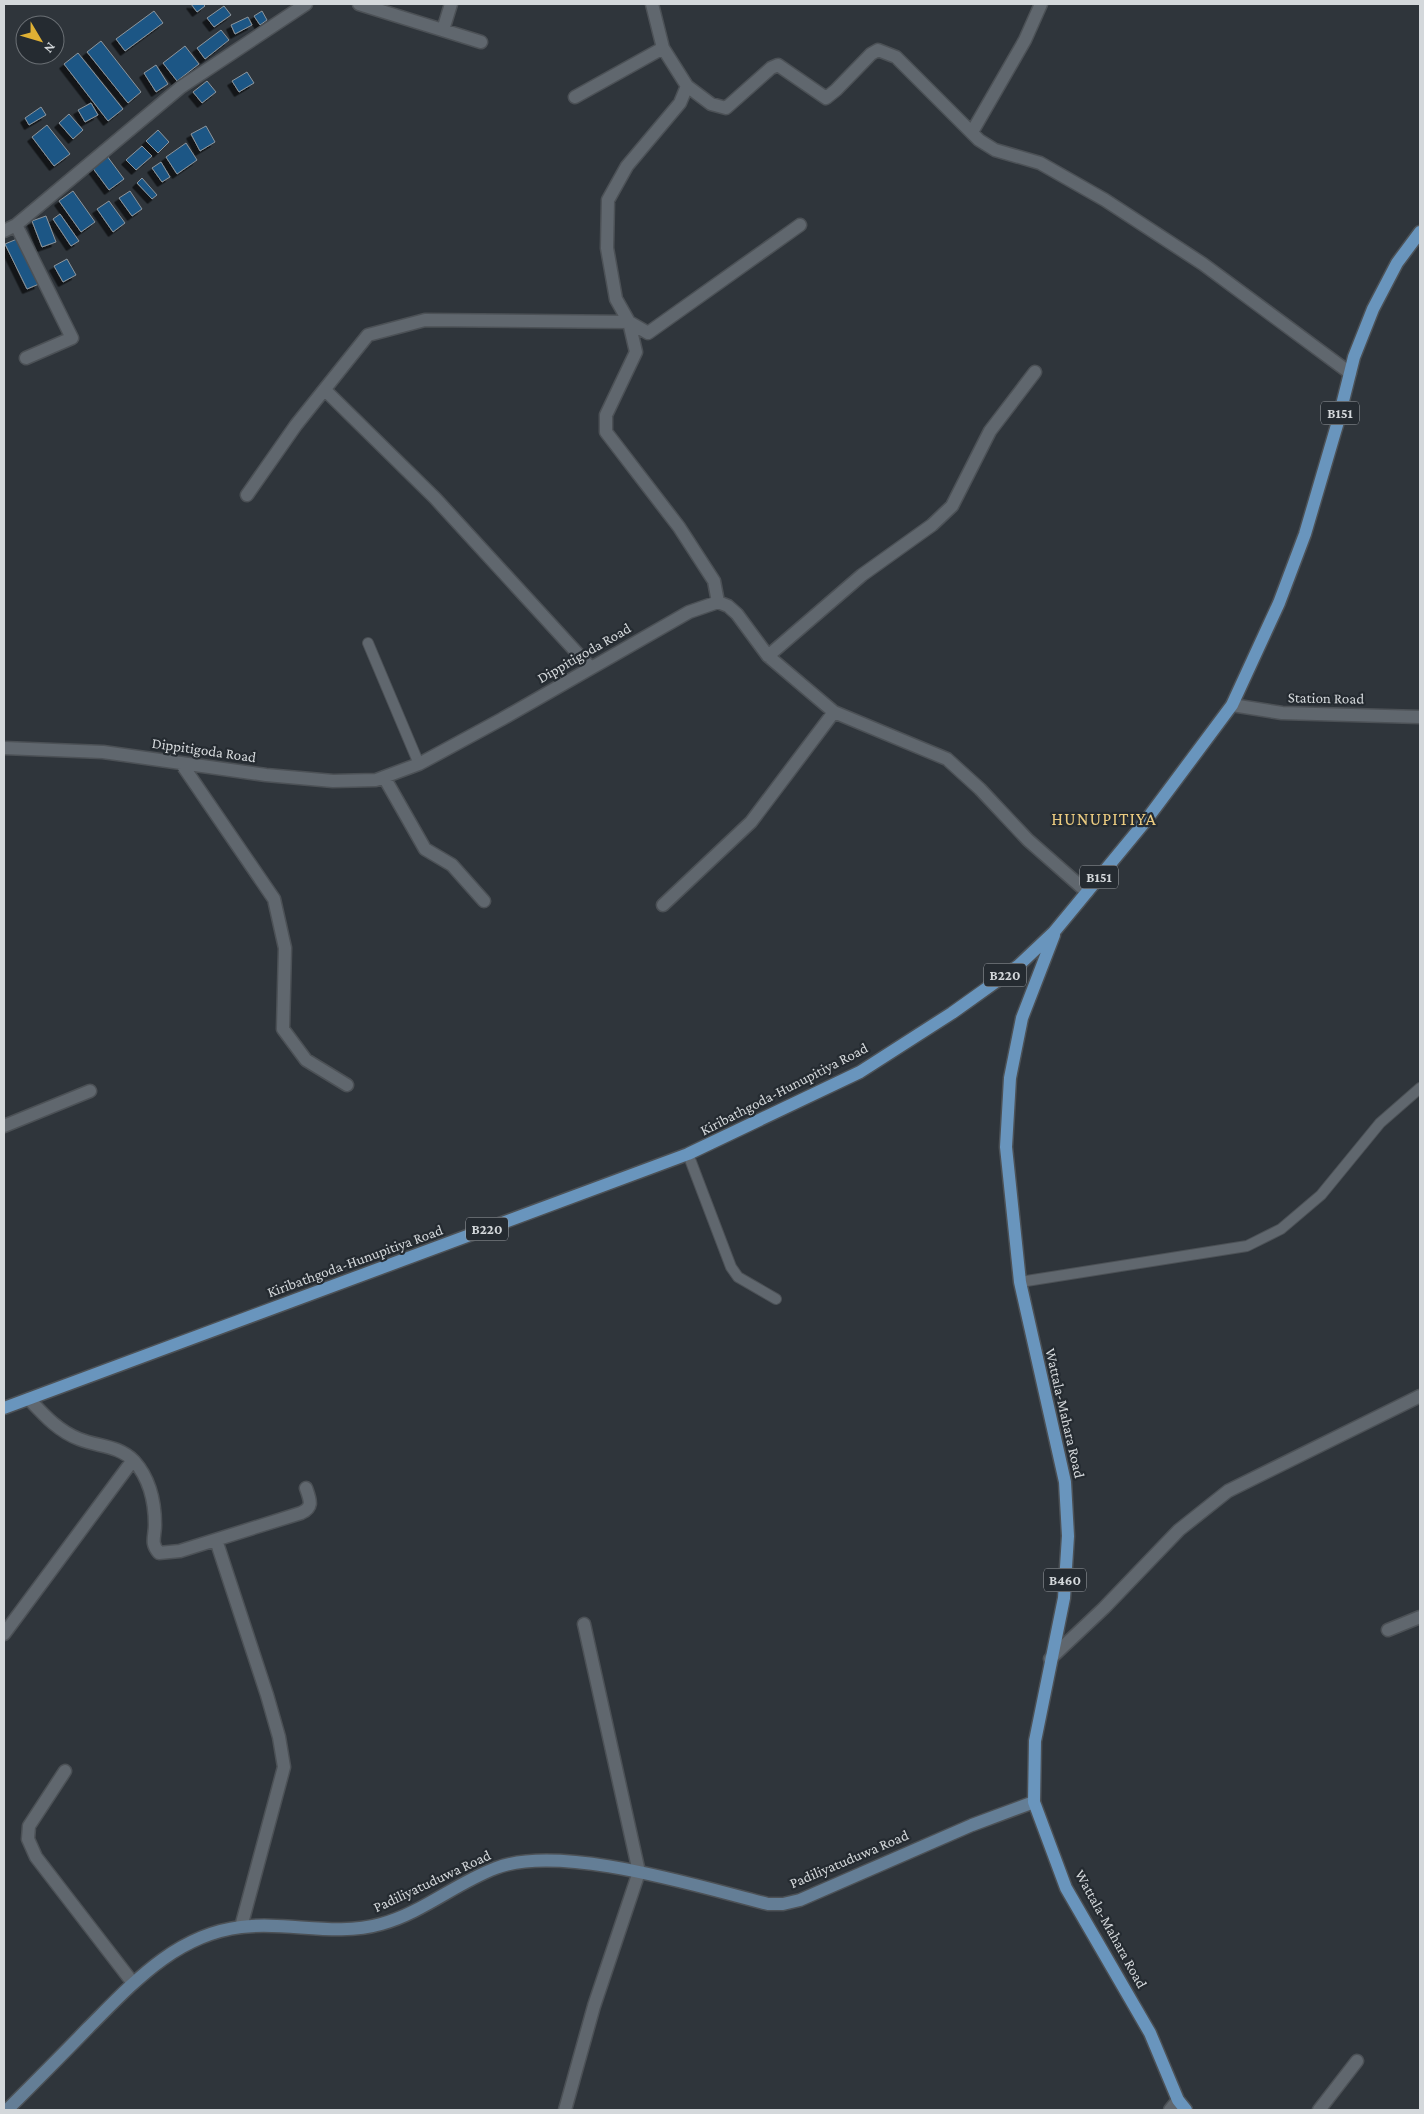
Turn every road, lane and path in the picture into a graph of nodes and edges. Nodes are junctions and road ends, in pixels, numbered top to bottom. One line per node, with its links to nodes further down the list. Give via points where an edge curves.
1 (306, 4): 13 (street, via 181,86)
2 (359, 4): 6 (street)
3 (451, 4): 6 (street)
4 (652, 4): 8 (street)
5 (1042, 4): 11 (street)
6 (443, 30): 7 (street)
7 (481, 42)
8 (663, 48): 9 (street); 10 (street)
9 (687, 86): 11 (street, via 711,104 726,108 778,65 826,98 878,50 896,57); 16 (street, via 680,103 627,166 608,200 607,248 616,299)
10 (575, 97)
11 (972, 132): 19 (street, via 995,150 1040,163 1105,200 1203,264)
12 (800, 225): 16 (street, via 648,333)
13 (16, 226): 14 (street); 17 (street, via 72,338)
14 (4, 231)
15 (1420, 232): 19 (main road, Kiribathgoda-Hunupitiya Road / B151, via 1397,263 1373,310)
16 (629, 322): 20 (street, via 425,320 368,336); 22 (street, via 636,352 606,415 606,432 679,527 714,581)
17 (26, 358)
18 (1035, 372): 24 (street, via 990,431 952,506 932,525 862,575)
19 (1350, 372): 26 (main road, Kiribathgoda-Hunupitiya Road / B151, via 1305,534 1279,603)
20 (326, 391): 21 (street, via 296,425); 25 (street, via 435,498)
21 (247, 495)
22 (718, 602): 24 (street, via 737,614); 25 (street, Dippitigoda Road, via 689,612)
23 (368, 643): 31 (lane)
24 (768, 656): 27 (street)
25 (590, 667): 31 (street, Dippitigoda Road)
26 (1232, 705): 28 (street, Station Road, via 1282,713); 33 (main road, Kiribathgoda-Hunupitiya Road / B151, via 1144,823)
27 (834, 712): 33 (street, via 947,760); 35 (street, via 750,822)
28 (1420, 717)
29 (4, 748): 30 (street, Dippitigoda Road, via 103,752)
30 (181, 763): 32 (street, Dippitigoda Road, via 333,781); 37 (street, via 274,899 285,948 283,1029 306,1060)
31 (419, 764): 32 (street, Dippitigoda Road)
32 (384, 777): 34 (street, via 425,849 452,865)
33 (1086, 892): 36 (main road, Kiribathgoda-Hunupitiya Road / B151)
34 (484, 901)
35 (663, 905)
36 (1054, 932): 41 (main road, Kiribathgoda-Hunupitiya Road / B220, via 1018,966 860,1072); 42 (main road, Wattala-Mahara Road / B460, via 1022,1018 1010,1078 1006,1147)
37 (347, 1085)
38 (1420, 1088): 42 (lane, via 1380,1123 1321,1195 1281,1229 1247,1246)
39 (90, 1091): 40 (street)
40 (4, 1126)
41 (688, 1154): 43 (lane, via 731,1267 738,1277); 45 (main road, Kiribathgoda-Hunupitiya Road / B220)
42 (1020, 1282): 54 (main road, Wattala-Mahara Road / B460, via 1065,1482 1068,1536 1064,1598)
43 (776, 1299)
44 (1420, 1396): 54 (street, via 1228,1491 1178,1530)
45 (29, 1399): 46 (main road, Kiribathgoda-Hunupitiya Road / B220); 47 (street, via 63,1432 80,1440 118,1448)
46 (4, 1408)
47 (133, 1460): 49 (street, via 144,1474 153,1499 155,1527 152,1541 159,1553 180,1551); 53 (street)
48 (306, 1488): 49 (street, via 311,1504 308,1509)
49 (216, 1540): 58 (street, via 267,1695 284,1766)
50 (1420, 1617): 52 (street)
51 (584, 1624): 57 (street)
52 (1388, 1630)
53 (4, 1634)
54 (1050, 1659): 56 (main road, Wattala-Mahara Road / B460, via 1035,1741)
55 (65, 1771): 59 (street, via 29,1826 28,1838 36,1857)
56 (1034, 1802): 57 (street, Padiliyatuduwa Road, via 935,1840 800,1900 783,1904 768,1904); 61 (main road, Wattala-Mahara Road / B460, via 1066,1888 1150,2033)
57 (639, 1872): 58 (street, Padiliyatuduwa Road, via 562,1861 532,1862 498,1867 381,1924 352,1928); 63 (street, via 594,2006)
58 (241, 1927): 59 (street, Padiliyatuduwa Road, via 190,1942 168,1954)
59 (133, 1983): 62 (street, Padiliyatuduwa Road)
60 (1357, 2061): 65 (street)
61 (1182, 2105): 64 (street)
62 (7, 2110)
63 (565, 2110)
64 (1170, 2110)
65 (1319, 2110)

